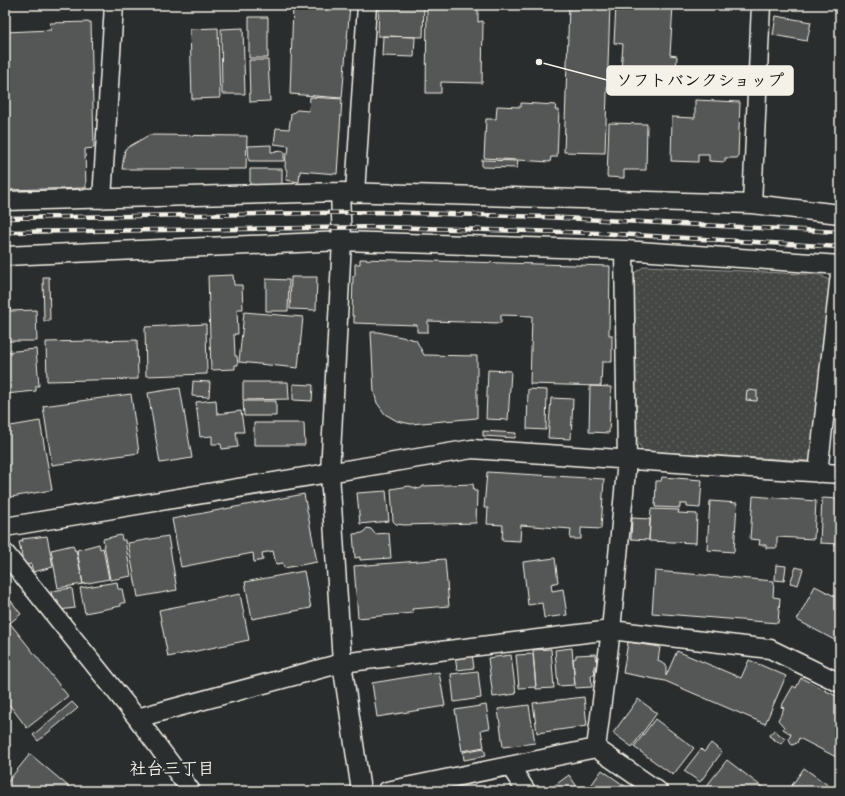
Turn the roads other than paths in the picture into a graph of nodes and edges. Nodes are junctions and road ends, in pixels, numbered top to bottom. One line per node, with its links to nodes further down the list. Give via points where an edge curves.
1 (114, 5): 5 (street)
2 (367, 5): 4 (street)
3 (761, 5): 7 (street)
4 (348, 193): 5 (street); 7 (street); 9 (street)
5 (102, 199): 6 (street)
6 (5, 201)
7 (752, 204): 8 (street)
8 (840, 214)
9 (342, 240): 10 (street); 11 (street); 15 (street)
10 (624, 250): 12 (street); 14 (street)
11 (5, 256)
12 (840, 265)
13 (840, 274): 16 (street)
14 (628, 460): 15 (street, via 472,449); 16 (street); 20 (street)
15 (330, 473): 18 (street); 21 (street)
16 (818, 473): 17 (street)
17 (840, 474)
18 (5, 527)
19 (5, 553): 23 (street)
20 (611, 630): 21 (street); 22 (street, via 770,649); 24 (street)
21 (342, 663): 23 (street); 27 (street)
22 (840, 683)
23 (137, 718): 26 (street)
24 (596, 748): 25 (street); 30 (street)
25 (510, 766): 28 (street); 29 (street)
26 (191, 791)
27 (361, 791)
28 (387, 791)
29 (526, 791)
30 (658, 791)

